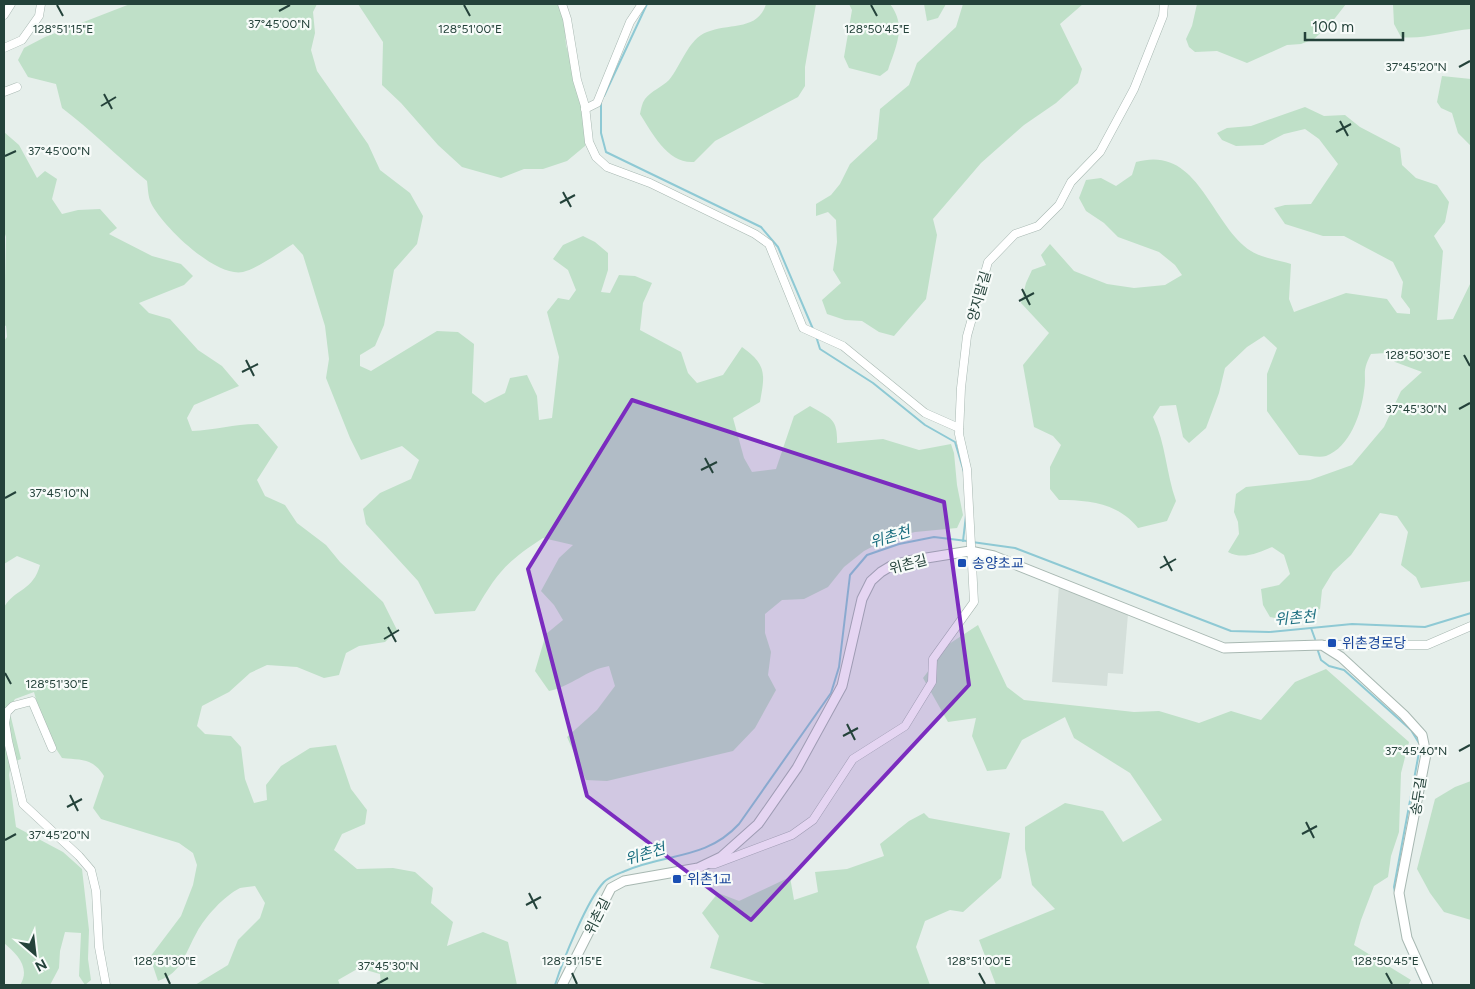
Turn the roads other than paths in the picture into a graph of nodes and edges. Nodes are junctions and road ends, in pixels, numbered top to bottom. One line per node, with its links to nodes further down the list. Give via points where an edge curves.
1 (11, 4): 6 (street)
2 (41, 4): 7 (street, via 39,16 22,40)
3 (562, 4): 10 (street, via 568,19 577,80)
4 (642, 4): 10 (street, via 630,22 597,103)
5 (1164, 4): 11 (street, 양지말길, via 1163,16 1145,64 1100,152 1071,182 1058,204 1038,226 1015,234 988,262 967,336)
6 (4, 15)
7 (4, 48)
8 (17, 87): 9 (street)
9 (4, 92)
10 (586, 109): 11 (street, via 591,149 607,167 706,209 769,244 803,328 843,346 925,413)
11 (959, 428): 12 (street, 양지말길, via 967,469)
12 (970, 549): 14 (street, 위촌길, via 1224,648); 16 (street, 위촌길, via 891,566 871,581 862,599 842,686 797,768 758,824 722,857); 16 (street, 양지말길, via 974,602 933,658 932,682 905,726 853,759 834,791 806,825 783,838 715,864)
13 (1471, 626): 14 (street, 위촌길, via 1427,645)
14 (1322, 645): 19 (street, 송두길, via 1341,657 1422,735 1426,754 1399,893 1407,938)
15 (52, 748): 17 (street, via 32,700 7,712 8,741 23,804 90,870 96,891 99,947)
16 (706, 864): 18 (street, 위촌길, via 624,881 611,888)
17 (106, 985)
18 (562, 985)
19 (1428, 985)

